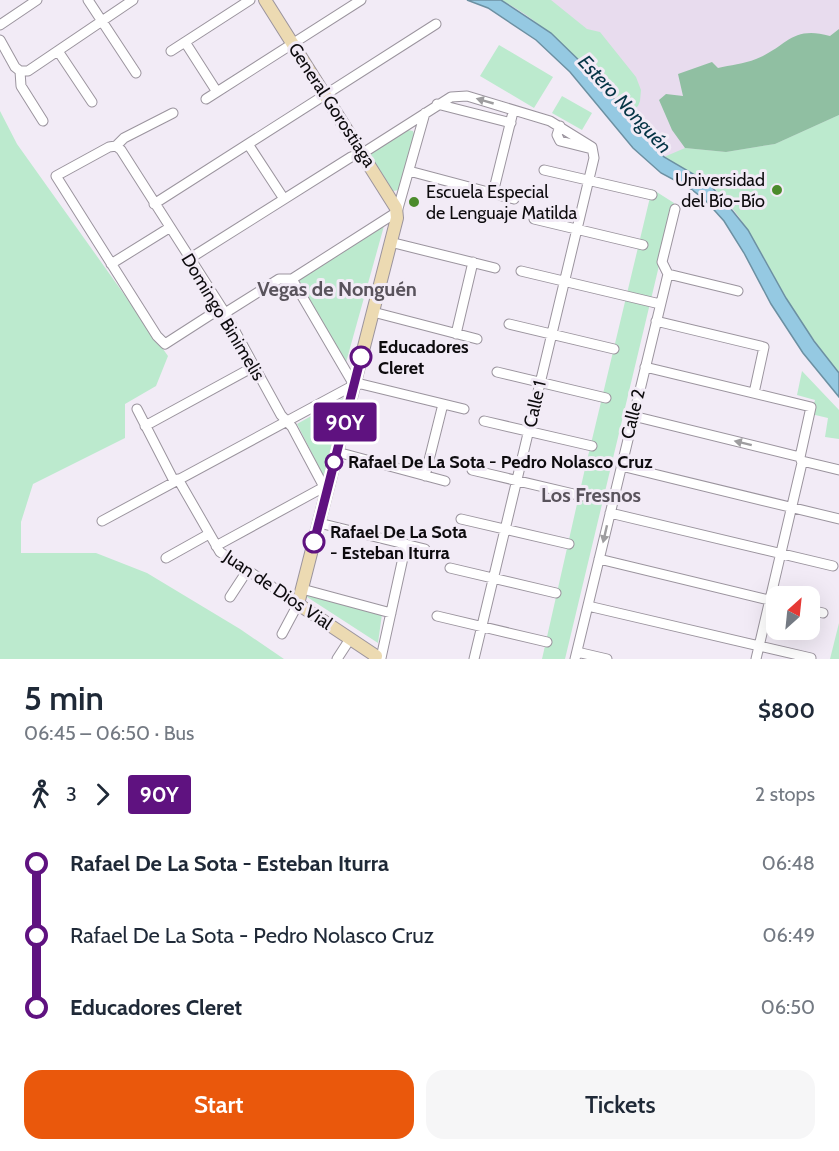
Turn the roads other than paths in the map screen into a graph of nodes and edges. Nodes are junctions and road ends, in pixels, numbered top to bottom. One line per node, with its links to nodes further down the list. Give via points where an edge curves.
1 (37, 0): 9 (street)
2 (88, 0): 7 (street)
3 (133, 0): 7 (street)
4 (250, 0): 11 (street)
5 (265, 0): 12 (street, General Gorostiaga)
6 (361, 0): 12 (street)
7 (102, 22): 13 (street); 16 (street)
8 (436, 24): 18 (street)
9 (0, 25)
10 (0, 40): 15 (street)
11 (185, 42): 14 (street); 17 (street)
12 (293, 43): 17 (street); 18 (street, General Gorostiaga)
13 (58, 51): 15 (street, via 28,71); 20 (street)
14 (171, 51)
15 (20, 71): 24 (street, via 21,86)
16 (136, 73)
17 (217, 92): 19 (street)
18 (326, 95): 25 (street); 27 (street, General Gorostiaga)
19 (206, 99)
20 (92, 102)
21 (437, 104): 23 (street, Calle 1); 30 (street, Calle 1, one-way to 21, via 593,149 560,126 466,96 454,96); 32 (street, via 512,120)
22 (173, 113): 26 (street)
23 (424, 113): 27 (street, Calle 1); 29 (street)
24 (43, 121)
25 (248, 144): 35 (street); 37 (street)
26 (116, 146): 37 (street, Domingo Binimelis); 47 (street, via 56,176)
27 (363, 153): 33 (street, General Gorostiaga); 35 (street, Calle 1)
28 (544, 170): 30 (street)
29 (409, 171): 31 (street); 32 (street)
30 (589, 180): 34 (street); 42 (street, Calle 1)
31 (403, 191): 33 (street); 39 (street)
32 (493, 193): 36 (street)
33 (390, 195): 39 (street, General Gorostiaga)
34 (652, 195)
35 (284, 199): 45 (street, Calle 1)
36 (514, 199)
37 (154, 204): 41 (street, Domingo Binimelis)
38 (675, 209): 50 (street, Calle 2, via 662,262)
39 (397, 212): 43 (street); 51 (street)
40 (534, 219): 42 (street)
41 (169, 228): 45 (street, Domingo Binimelis); 47 (street)
42 (577, 229): 44 (street); 52 (street, Calle 1)
43 (390, 242): 46 (street); 56 (street)
44 (643, 245)
45 (189, 259): 55 (street, Domingo Binimelis)
46 (474, 262): 48 (street); 59 (street)
47 (111, 264): 55 (street, via 165,344)
48 (495, 268)
49 (521, 271): 52 (street)
50 (668, 274): 53 (street); 54 (street, Calle 2)
51 (292, 279): 55 (street, via 279,279); 67 (street)
52 (565, 281): 54 (street); 60 (street, Calle 1)
53 (738, 291)
54 (660, 304): 57 (street, Calle 2)
55 (223, 310): 63 (street, Domingo Binimelis)
56 (373, 312): 59 (street); 67 (street)
57 (656, 321): 64 (street, Calle 2); 68 (street, via 764,347)
58 (509, 324): 60 (street)
59 (456, 333): 61 (street)
60 (552, 334): 62 (street); 66 (street, Calle 1)
61 (477, 339)
62 (614, 349)
63 (255, 366): 74 (street, Domingo Binimelis); 76 (street)
64 (645, 367): 68 (street); 73 (street, Calle 2)
65 (497, 372): 66 (street)
66 (540, 383): 69 (street); 77 (street, Calle 1)
67 (354, 385): 70 (street); 74 (street); 79 (street)
68 (754, 393): 80 (street, via 811,407)
69 (606, 398)
70 (443, 404): 72 (street); 84 (street)
71 (136, 409): 76 (street, Juan de Dios Vial)
72 (464, 409)
73 (633, 416): 80 (street, one-way to 73); 81 (street, Calle 2)
74 (286, 421): 85 (street); 88 (street, Domingo Binimelis)
75 (484, 421): 77 (street)
76 (145, 426): 85 (street, Juan de Dios Vial)
77 (529, 431): 78 (street); 86 (street, Calle 1)
78 (592, 446)
79 (337, 452): 84 (street); 88 (street)
80 (801, 459): 83 (street); 90 (street)
81 (621, 466): 90 (street); 91 (street, Calle 2)
82 (472, 470): 86 (street)
83 (839, 470)
84 (426, 476): 87 (street)
85 (176, 480): 94 (street); 97 (street, Juan de Dios Vial)
86 (517, 480): 89 (street); 96 (street, Calle 1)
87 (445, 481)
88 (325, 488): 95 (street); 100 (street)
89 (582, 496)
90 (792, 507): 93 (street); 102 (street)
91 (610, 513): 102 (street); 104 (street, Calle 2, one-way to 104)
92 (461, 519): 96 (street)
93 (839, 519)
94 (102, 520)
95 (319, 522): 98 (street); 110 (street)
96 (505, 529): 99 (street); 108 (street, Calle 1)
97 (209, 534): 100 (street, Juan de Dios Vial); 103 (street)
98 (406, 544): 101 (street); 117 (street)
99 (569, 544)
100 (216, 546): 107 (street, Juan de Dios Vial)
101 (425, 549)
102 (781, 554): 105 (street); 109 (street)
103 (166, 558)
104 (599, 559): 113 (street); 115 (street, Calle 2)
105 (833, 566)
106 (450, 568): 108 (street)
107 (247, 571): 112 (street); 114 (street, Juan de Dios Vial)
108 (493, 578): 111 (street); 121 (street, Calle 1)
109 (776, 586)
110 (302, 589): 114 (street); 117 (street)
111 (556, 593)
112 (230, 597)
113 (766, 599)
114 (298, 604): 122 (street); 123 (street, Juan de Dios Vial)
115 (588, 606): 125 (street); 126 (street, Calle 2)
116 (820, 612): 118 (street)
117 (392, 613): 127 (street)
118 (823, 613)
119 (437, 616): 121 (street)
120 (766, 624): 125 (street)
121 (482, 626): 124 (street); 130 (street, Calle 1)
122 (282, 634)
123 (350, 639): 127 (street, Juan de Dios Vial); 129 (street)
124 (547, 642)
125 (759, 646): 128 (street); 132 (street)
126 (576, 655): 131 (street)
127 (379, 658)
128 (811, 658)
129 (337, 659)
130 (474, 659)
131 (607, 659)
132 (756, 659)

